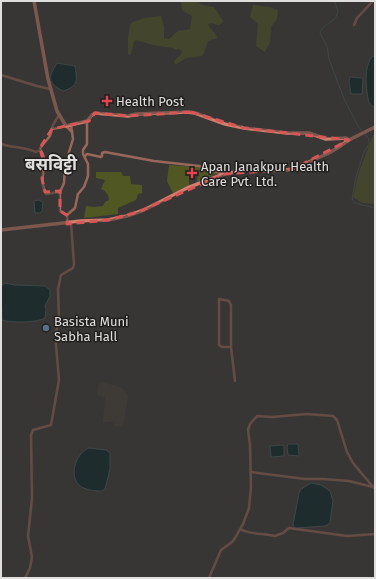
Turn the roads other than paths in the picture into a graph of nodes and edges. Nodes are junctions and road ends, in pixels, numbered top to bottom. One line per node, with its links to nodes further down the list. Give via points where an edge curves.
1 (34, 1): 5 (street)
2 (373, 1): 3 (street)
3 (354, 25)
4 (1, 75): 5 (street)
5 (51, 89): 6 (street)
6 (59, 115): 9 (street); 11 (street)
7 (87, 121): 8 (street); 13 (street, via 95,113 128,116 195,112 225,124 244,128 309,133 322,138); 16 (street, via 87,144 83,150)
8 (71, 125): 9 (street); 12 (street)
9 (66, 126): 11 (street); 12 (street)
10 (375, 127): 13 (street)
11 (52, 129): 15 (street)
12 (72, 132): 18 (street, via 73,139)
13 (349, 140): 17 (street, via 293,169 253,169)
14 (1, 144): 15 (street, via 36,152)
15 (40, 150): 18 (street, via 44,164 42,179 45,192)
16 (85, 156): 17 (street, via 88,154 101,157 105,152 199,166); 19 (street, via 88,167 86,181 78,194 75,208)
17 (224, 174): 20 (street, via 127,216)
18 (60, 192): 19 (street, via 60,211)
19 (67, 215): 20 (street)
20 (69, 223): 21 (street); 28 (street, via 74,264 71,269 61,274 58,289 60,320 56,332 59,380 57,397 50,425 33,430 31,435 32,498 28,536 32,557)
21 (1, 230)
22 (231, 347): 22 (street, via 230,303 219,300 219,345); 23 (street)
23 (235, 381)
24 (251, 472): 25 (street, via 349,481); 25 (street, via 248,430 255,417 330,415 337,420 353,463); 26 (street, via 249,508)
25 (375, 488)
26 (240, 529): 27 (street, via 275,536 289,528 347,536); 29 (street, via 232,542 221,550)
27 (375, 534)
28 (25, 578)
29 (209, 578)

